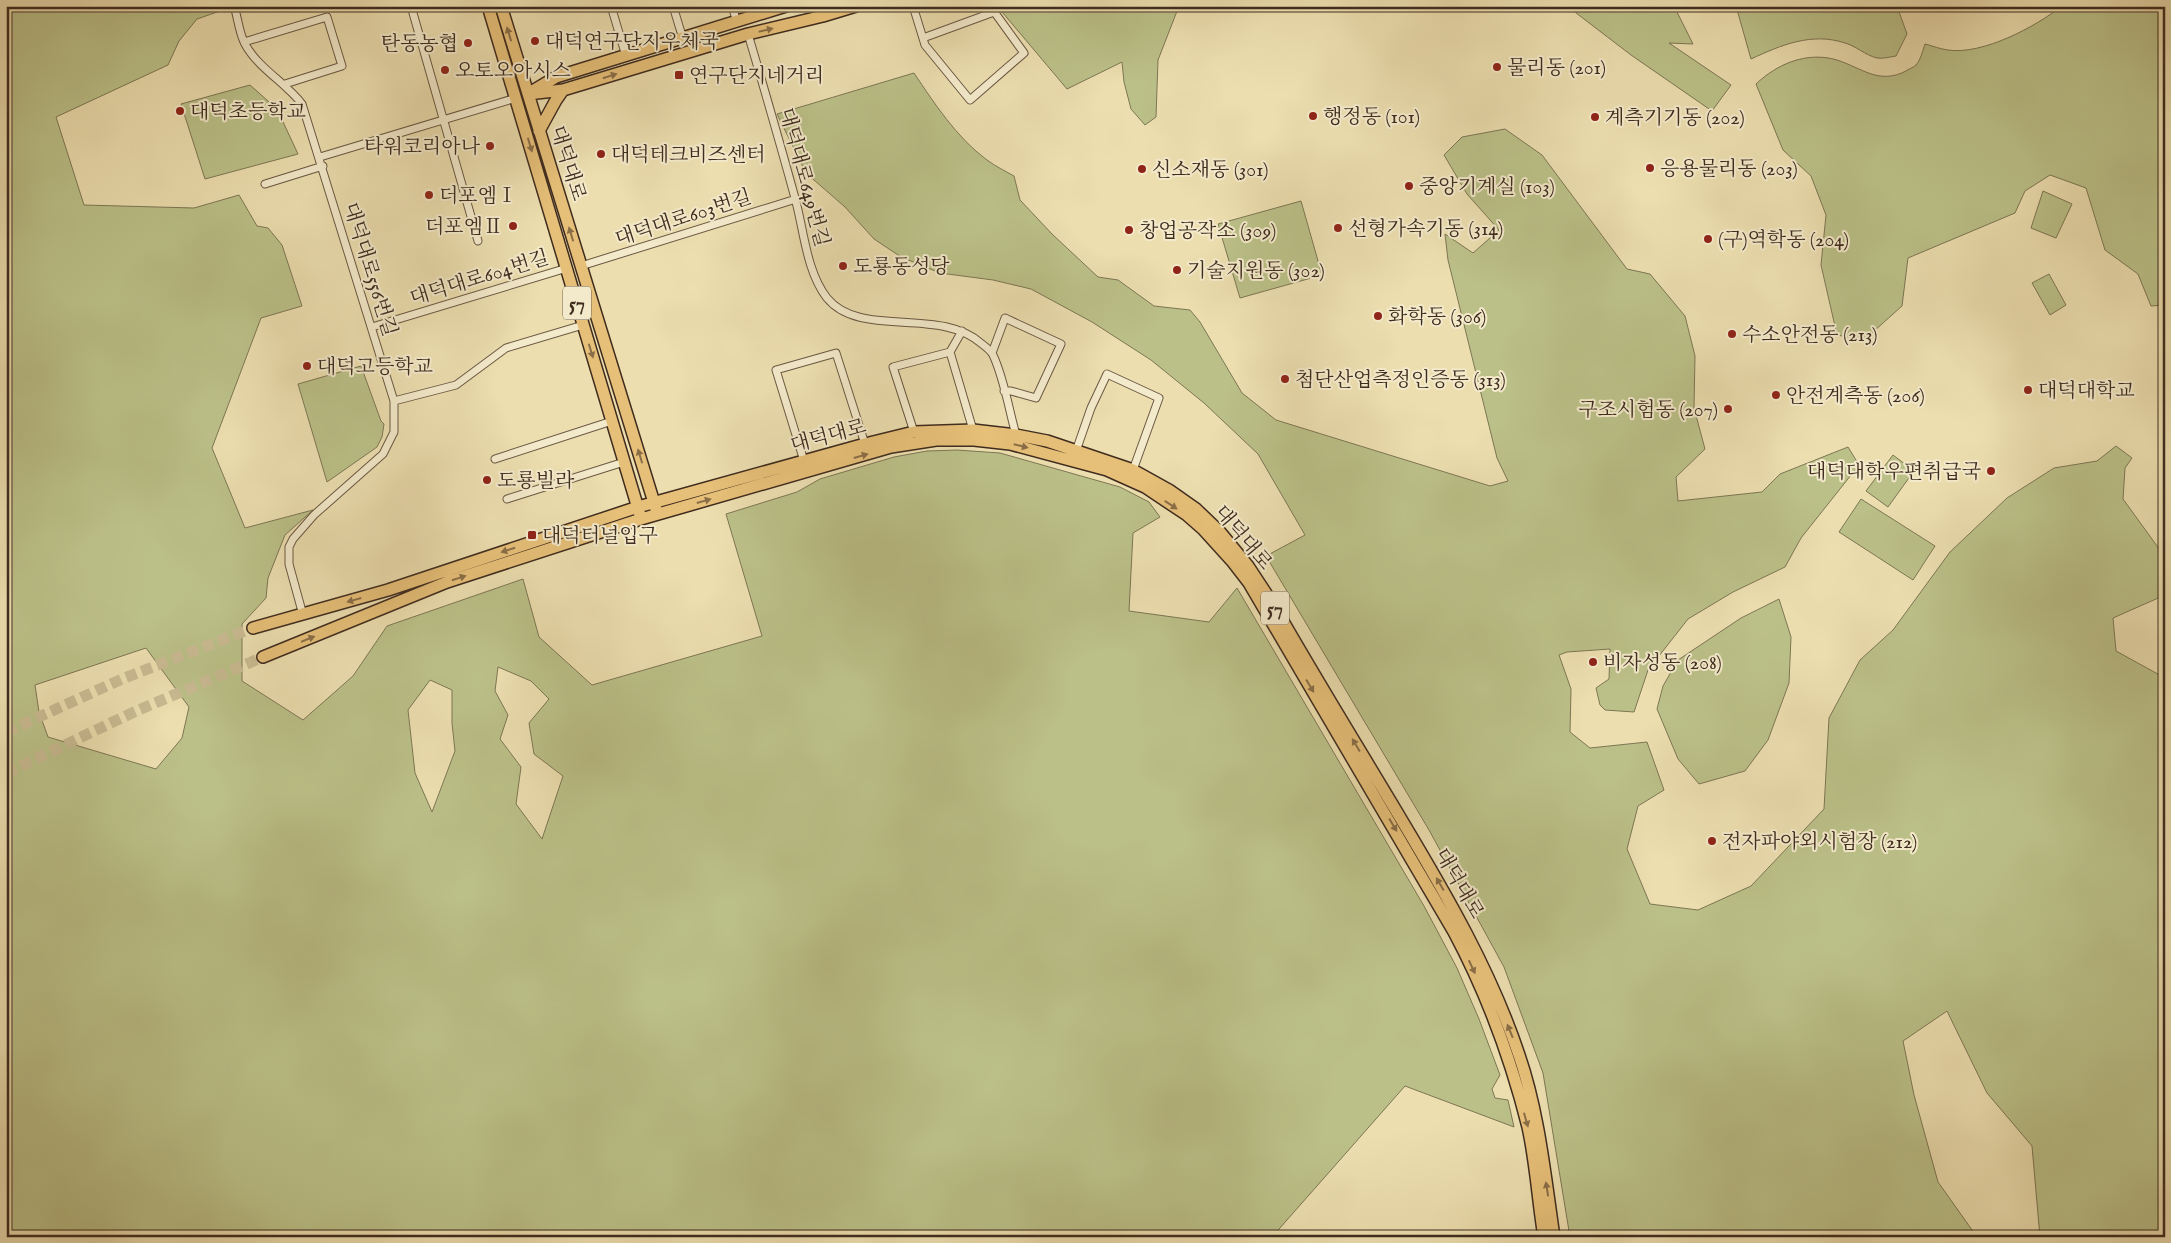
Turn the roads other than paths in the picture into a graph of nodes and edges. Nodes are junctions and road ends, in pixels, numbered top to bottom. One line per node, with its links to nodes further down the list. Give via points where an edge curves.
1 (234, 6): 16 (street, 대덕대로556번길)
2 (411, 6): 22 (street)
3 (488, 6): 21 (main road, 대덕대로 / 57)
4 (501, 6): 20 (main road, 대덕대로 / 57, one-way to 4)
5 (611, 6): 17 (street)
6 (673, 6): 15 (street)
7 (732, 6): 12 (street)
8 (786, 6): 12 (main road)
9 (856, 6): 13 (main road, one-way to 9)
10 (913, 6): 14 (street)
11 (992, 9): 14 (street); 14 (street, via 1024,53 970,100)
12 (737, 22): 15 (main road)
13 (748, 34): 19 (main road, one-way to 13); 27 (street, 대덕대로649번길)
14 (923, 38)
15 (683, 39): 17 (main road)
16 (244, 42): 18 (street, 대덕대로556번길, via 260,63); 18 (street, via 327,17 342,66)
17 (626, 56): 20 (main road, via 556,77)
18 (284, 84): 24 (street, 대덕대로556번길, via 302,104)
19 (563, 90): 20 (main road); 23 (main road)
20 (528, 94): 23 (main road, 대덕대로 / 57)
21 (516, 98): 22 (street); 30 (main road, 대덕대로 / 57, one-way to 30)
22 (442, 120): 24 (street); 28 (street)
23 (539, 131): 29 (main road, 대덕대로 / 57, one-way to 23)
24 (320, 156): 25 (street, 대덕대로556번길)
25 (323, 166): 26 (street); 32 (street, 대덕대로556번길)
26 (265, 184)
27 (796, 198): 29 (street, 대덕대로603번길); 33 (street, 대덕대로649번길, via 814,273 828,299 862,319 904,321)
28 (478, 241)
29 (581, 266): 49 (main road, 대덕대로 / 57, one-way to 29)
30 (567, 268): 31 (main road, 대덕대로 / 57); 32 (street, 대덕대로604번길)
31 (583, 325): 37 (street, via 506,348 456,385); 38 (main road, 대덕대로 / 57, one-way to 38)
32 (372, 327): 37 (street, 대덕대로556번길)
33 (962, 331): 34 (street); 35 (street, 대덕대로649번길, via 969,333)
34 (950, 352): 39 (street); 40 (street, via 894,367)
35 (992, 353): 36 (street); 36 (street, via 1005,318 1061,344 1036,398)
36 (1004, 391): 41 (street)
37 (394, 402): 53 (street, 대덕대로556번길, via 394,432 383,454 314,515 293,539 289,564)
38 (612, 422): 44 (street); 46 (main road, 대덕대로 / 57)
39 (973, 430): 40 (main road, 대덕대로 / 57); 41 (main road, 대덕대로 / 57)
40 (914, 432): 42 (main road, 대덕대로 / 57)
41 (1016, 434): 43 (main road, 대덕대로 / 57)
42 (865, 444): 45 (main road, 대덕대로 / 57); 45 (street, via 836,353 776,370)
43 (1076, 451): 47 (main road, 대덕대로 / 57); 47 (street, via 1107,374 1159,398)
44 (495, 459)
45 (804, 460): 49 (main road, 대덕대로 / 57)
46 (624, 462): 48 (street); 50 (main road, 대덕대로 / 57)
47 (1133, 470): 57 (main road, 대덕대로 / 57, one-way to 47, via 1537,1127 1520,1056 1470,938 1248,566 1196,509)
48 (507, 499)
49 (654, 502): 50 (main road, 대덕대로 / 57); 51 (main road, 대덕대로 / 57)
50 (638, 507): 52 (main road, 대덕대로 / 57); 53 (main road, one-way to 53, via 388,590)
51 (658, 514): 52 (main road, 대덕대로 / 57); 56 (main road, 대덕대로 / 57, one-way to 56, via 891,447 936,440 974,440 1010,444 1107,470 1146,488 1187,515 1232,560 1249,583 1469,960 1509,1060 1528,1129)
52 (641, 519): 55 (main road, one-way to 52, via 447,582)
53 (302, 615): 54 (main road)
54 (253, 628)
55 (263, 657)
56 (1544, 1237)
57 (1554, 1237)

